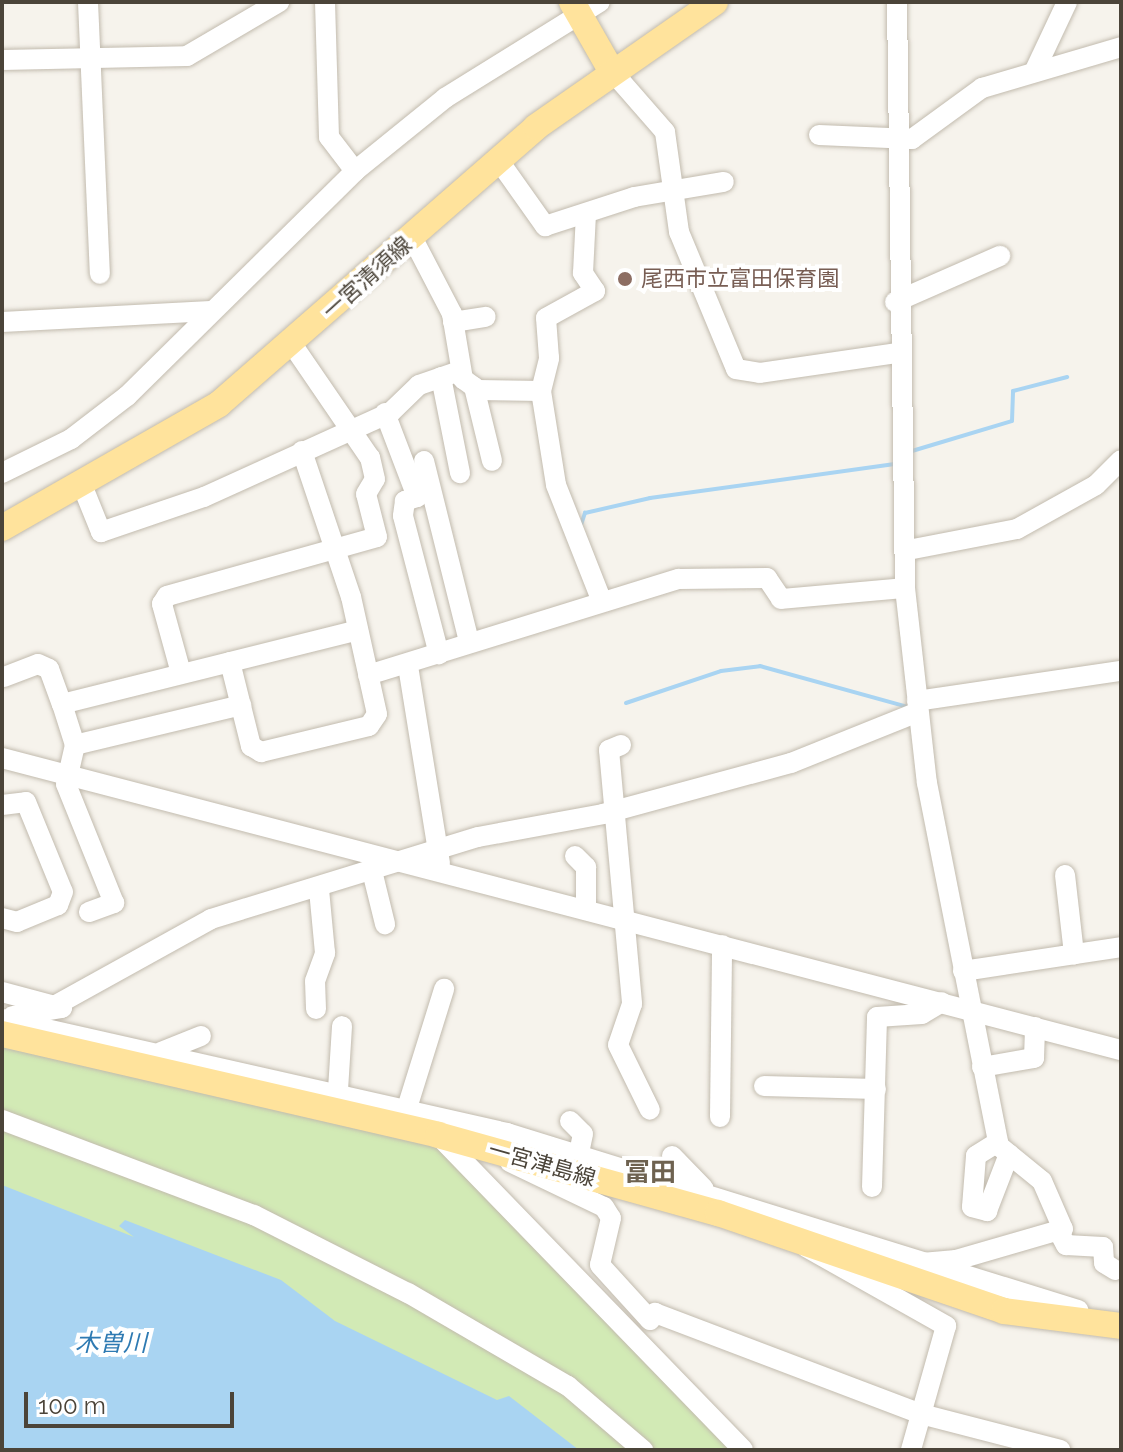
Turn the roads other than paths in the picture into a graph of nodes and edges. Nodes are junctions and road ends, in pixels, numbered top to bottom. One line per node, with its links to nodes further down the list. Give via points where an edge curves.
1 (88, 2): 10 (street)
2 (279, 2): 10 (street, via 187,56)
3 (325, 2): 17 (street, via 329,137)
4 (600, 2): 8 (street)
5 (715, 2): 13 (main road, 一宮清須線)
6 (897, 2): 15 (street)
7 (1067, 2): 12 (street)
8 (574, 9): 13 (main road); 17 (street, via 445,98)
9 (1120, 55): 12 (street)
10 (90, 57): 11 (street); 23 (street)
11 (2, 60)
12 (1036, 68): 15 (street, via 982,88 912,139)
13 (611, 70): 16 (main road, 一宮清須線); 19 (street, via 665,132)
14 (819, 135): 15 (street)
15 (894, 140): 24 (street)
16 (499, 161): 20 (street, via 545,226); 21 (main road, 一宮清須線)
17 (355, 171): 25 (street)
18 (724, 182): 19 (street)
19 (673, 192): 20 (street); 30 (street, via 679,232 736,369 760,373)
20 (586, 214): 33 (street, via 583,273 595,291 546,318 549,358)
21 (412, 237): 28 (street); 29 (main road, 一宮清須線)
22 (1000, 256): 24 (street)
23 (100, 274)
24 (895, 302): 30 (street)
25 (211, 311): 27 (street); 40 (street, via 127,396 71,439)
26 (486, 317): 28 (street)
27 (2, 322)
28 (453, 322): 31 (street)
29 (292, 344): 35 (street); 42 (main road, 一宮清須線, via 219,404)
30 (897, 353): 44 (street)
31 (450, 374): 32 (street); 34 (street); 41 (street)
32 (474, 387): 33 (street); 39 (street)
33 (541, 391): 47 (street, via 556,485)
34 (385, 413): 35 (street); 50 (street, via 417,497 405,501 403,516)
35 (348, 431): 36 (street); 45 (street, via 376,473 366,494 378,531)
36 (302, 451): 42 (street, via 204,497 101,532); 45 (street)
37 (1121, 460): 44 (street, via 1096,485 1017,529)
38 (424, 461): 49 (street)
39 (492, 461)
40 (2, 473)
41 (460, 473)
42 (82, 485): 43 (main road, 一宮清須線)
43 (2, 528)
44 (908, 550): 46 (street)
45 (335, 553): 48 (street); 54 (street, via 167,596 162,604)
46 (905, 588): 47 (street, via 781,599 767,578 711,574); 59 (street)
47 (601, 599): 49 (street)
48 (358, 630): 51 (street); 55 (street)
49 (469, 642): 50 (street)
50 (439, 654): 52 (street)
51 (230, 662): 54 (street); 58 (street)
52 (408, 666): 55 (street); 68 (street)
53 (1121, 671): 59 (street)
54 (181, 673): 57 (street)
55 (368, 675): 58 (street, via 377,714 369,726 261,752 251,746)
56 (4, 677): 57 (street, via 38,664 49,669)
57 (62, 704): 60 (street)
58 (241, 705): 60 (street)
59 (917, 706): 65 (street, via 791,763); 80 (street)
60 (75, 745): 63 (street)
61 (621, 745): 65 (street, via 609,750)
62 (12, 760): 63 (street); 64 (street)
63 (74, 775): 67 (street); 73 (street, via 66,784 114,903)
64 (10, 803): 74 (street, via 26,802 63,892 58,905 45,911 17,922)
65 (618, 807): 68 (street); 75 (street)
66 (575, 856): 72 (street, via 586,867)
67 (395, 860): 68 (street); 69 (street)
68 (440, 861): 72 (street)
69 (372, 871): 71 (street); 76 (street)
70 (1065, 875): 79 (street)
71 (319, 889): 84 (street, via 181,929 140,962); 85 (street, via 325,953)
72 (586, 910): 75 (street)
73 (89, 912)
74 (2, 918)
75 (624, 918): 77 (street); 99 (street, via 632,1004 618,1045)
76 (385, 924)
77 (722, 945): 83 (street); 100 (street)
78 (1121, 947): 79 (street)
79 (1074, 954): 80 (street)
80 (963, 971): 86 (street)
81 (444, 989): 98 (street)
82 (2, 992): 84 (street)
83 (942, 1002): 86 (street); 96 (street, via 922,1014 877,1017)
84 (56, 1005): 87 (street, via 62,1008)
85 (316, 1009)
86 (970, 1010): 89 (street); 93 (street)
87 (3, 1024): 92 (street); 103 (main road, 一宮津島線)
88 (342, 1026): 97 (street)
89 (1035, 1027): 91 (street); 93 (street, via 1034,1058)
90 (201, 1036): 92 (street)
91 (1121, 1050)
92 (161, 1052): 97 (street)
93 (982, 1067): 104 (street)
94 (400, 1081): 98 (street)
95 (764, 1086): 96 (street)
96 (876, 1089): 108 (street)
97 (338, 1090): 98 (street)
98 (402, 1106): 106 (street)
99 (650, 1110)
100 (720, 1117)
101 (2, 1120): 116 (street, via 254,1215 408,1293 568,1386)
102 (570, 1121): 106 (street, via 583,1134)
103 (438, 1135): 105 (main road, 一宮津島線); 117 (street)
104 (1003, 1148): 104 (street, via 983,1213 970,1203 971,1155); 110 (street, via 1063,1201)
105 (502, 1153): 111 (main road, 一宮津島線); 115 (street, via 516,1169 604,1207 611,1218 600,1265 650,1320 655,1313)
106 (579, 1153): 109 (street)
107 (672, 1156): 109 (street)
108 (872, 1187)
109 (703, 1188): 112 (street)
110 (1059, 1232): 112 (street, via 956,1260); 113 (street, via 1066,1245 1103,1247 1104,1263)
111 (803, 1243): 114 (main road, 一宮津島線, via 1004,1311); 115 (street, via 814,1258 946,1326)
112 (919, 1263): 114 (street)
113 (1115, 1270)
114 (1121, 1325)
115 (921, 1414): 118 (street); 119 (street)
116 (643, 1450)
117 (743, 1450)
118 (911, 1450)
119 (1060, 1450)

